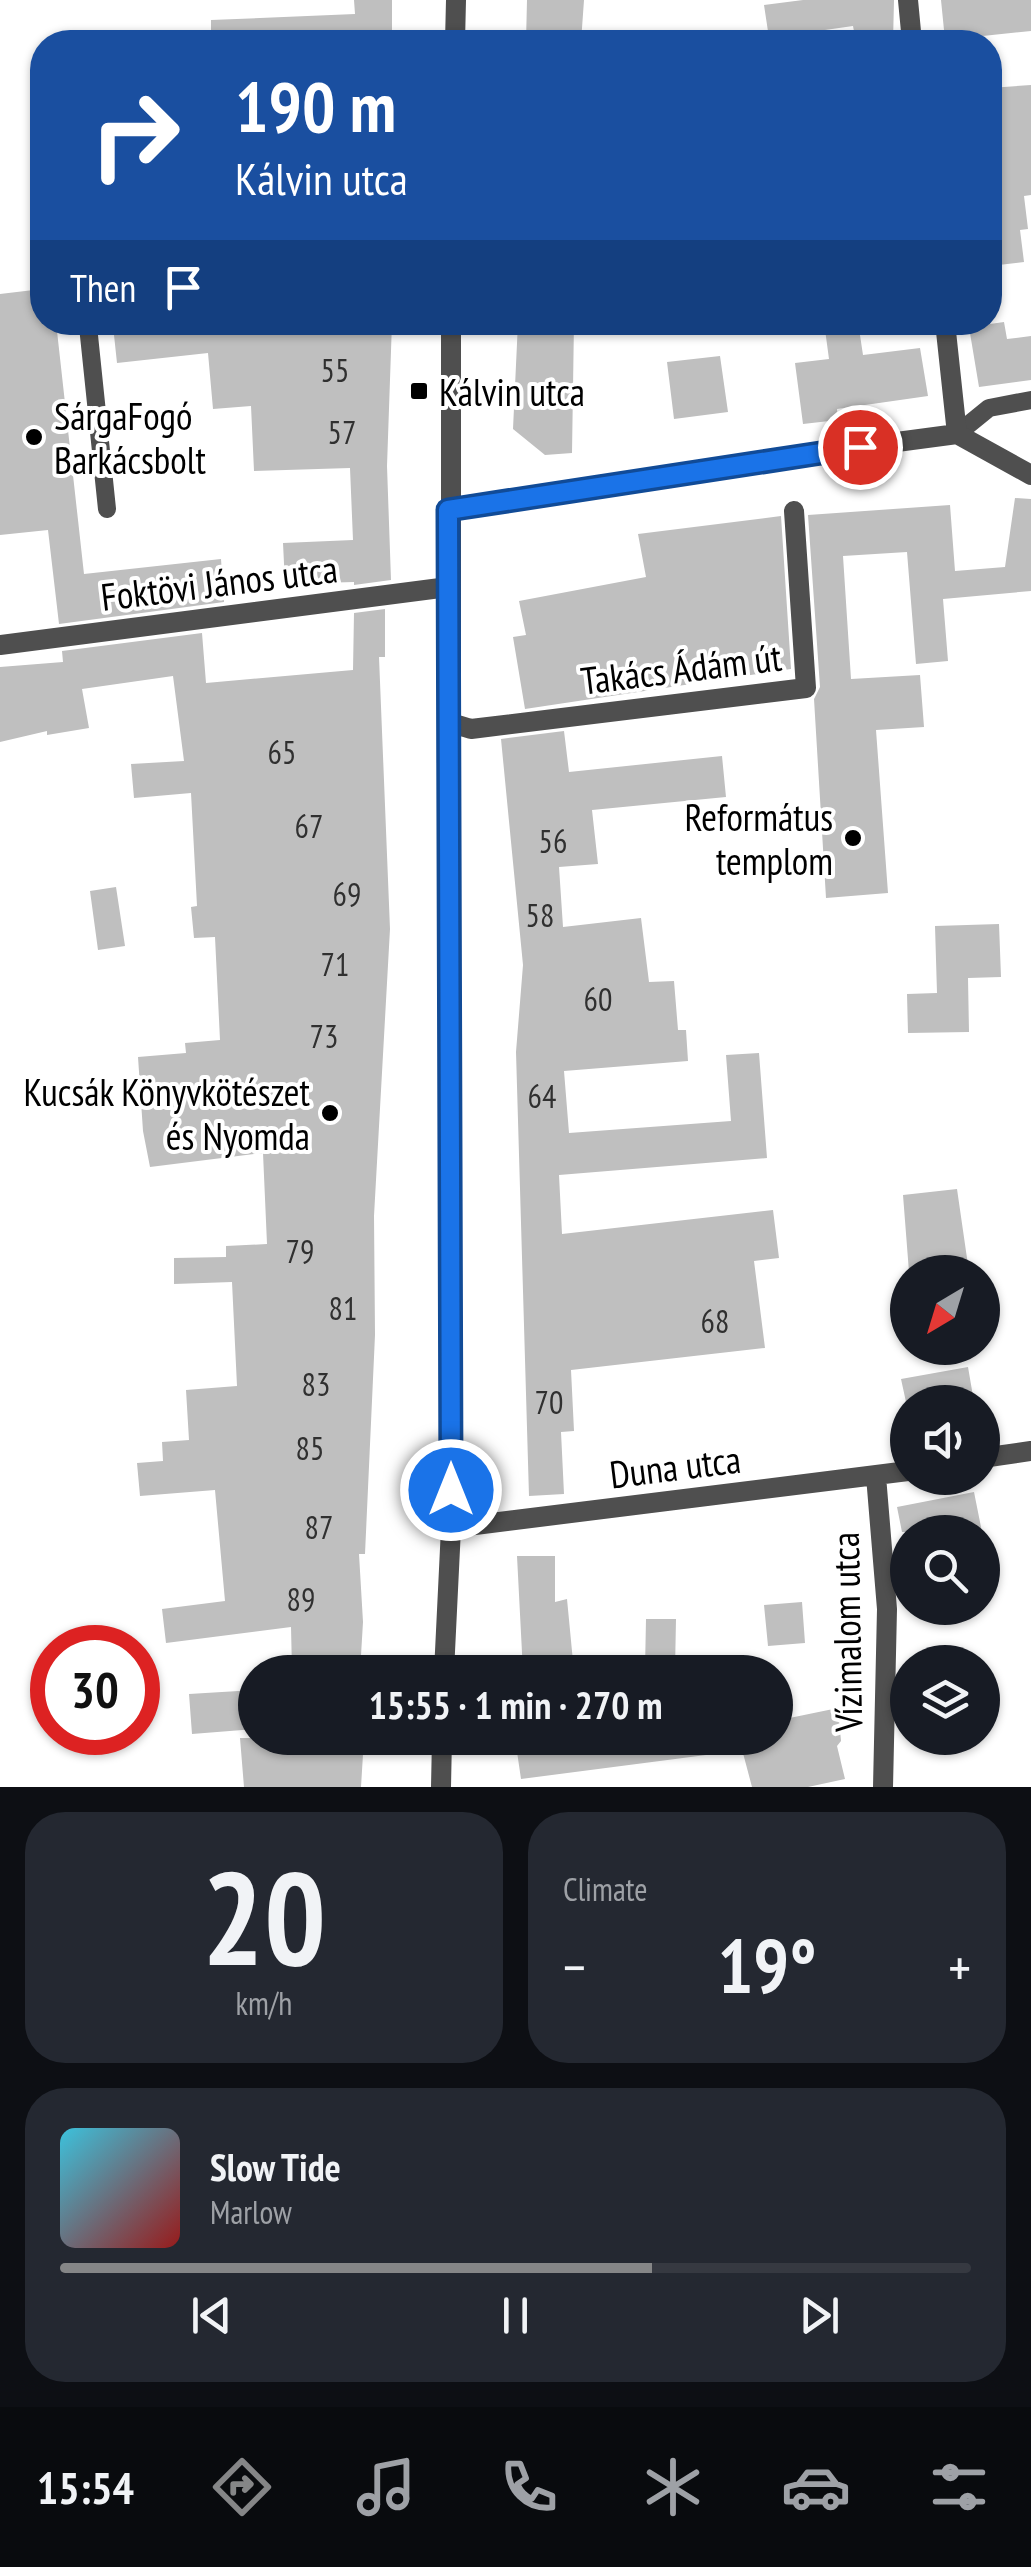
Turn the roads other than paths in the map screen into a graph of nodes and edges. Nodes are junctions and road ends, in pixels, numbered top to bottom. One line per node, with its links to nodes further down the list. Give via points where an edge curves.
1 (456, 0): 3 (street)
2 (908, 0): 4 (street)
3 (455, 30)
4 (911, 30)
5 (89, 335): 11 (lane)
6 (450, 335): 12 (street)
7 (946, 335): 9 (street)
8 (1031, 400): 9 (lane, via 989,408)
9 (958, 434): 10 (street); 12 (street)
10 (1031, 474)
11 (107, 508)
12 (448, 510): 14 (street)
13 (794, 510): 16 (street, Takács Ádám út, via 806,688 471,730)
14 (448, 588): 15 (street, Foktövi János utca); 16 (street)
15 (0, 645)
16 (448, 722): 21 (street)
17 (1031, 1450): 18 (street)
18 (1000, 1455)
19 (890, 1473): 20 (street, Duna utca)
20 (876, 1476): 21 (street, Duna utca); 25 (street, Vízimalom utca, via 887,1609)
21 (451, 1528): 22 (street)
22 (445, 1655)
23 (442, 1755): 24 (street)
24 (442, 1787)
25 (883, 1787)

